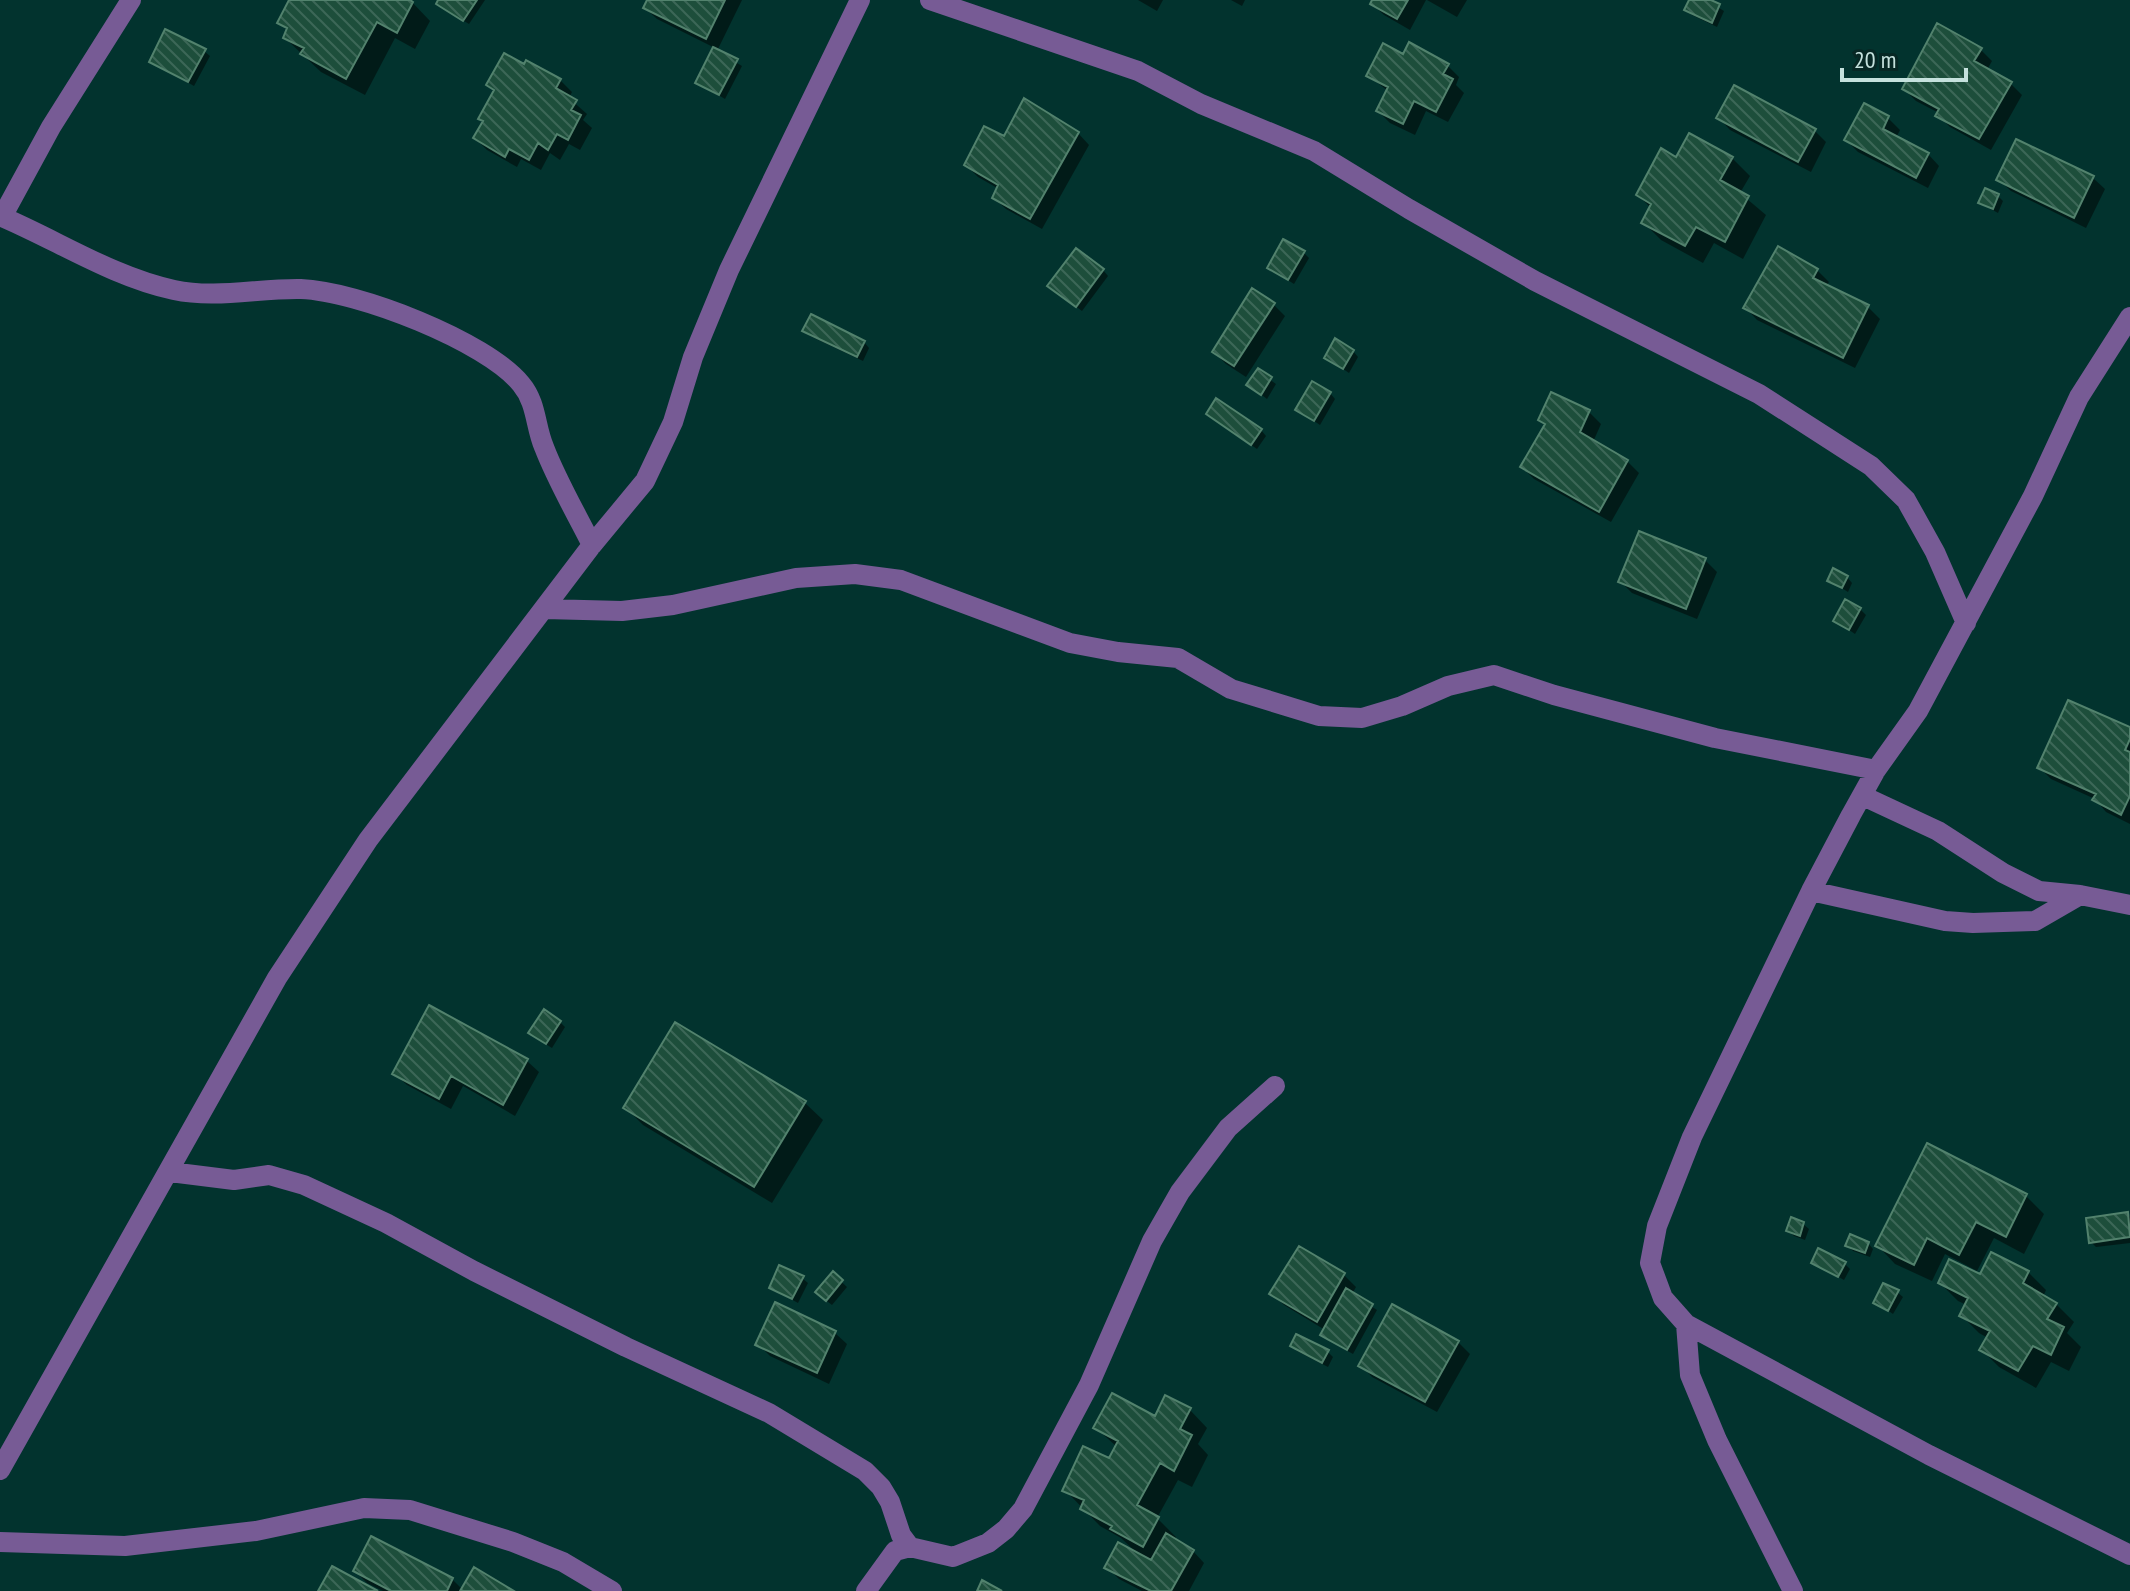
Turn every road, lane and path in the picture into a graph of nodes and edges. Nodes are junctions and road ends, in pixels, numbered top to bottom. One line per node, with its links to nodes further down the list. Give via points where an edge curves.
1 (131, 0): 4 (street)
2 (860, 0): 6 (street, via 729,270 673,422 645,481)
3 (930, 0): 8 (street, via 1138,71 1314,151 1535,281 1759,394 1871,466 1906,500)
4 (1, 217): 6 (street, via 170,289 195,294 303,289 345,297 456,337 493,357 523,386 536,411 543,445)
5 (2130, 317): 8 (street, via 2079,397)
6 (592, 545): 7 (street)
7 (545, 609): 9 (street, via 622,611 796,578 855,574 901,580 1070,643 1178,658 1231,689 1319,716 1362,718 1494,675 1715,738); 15 (street, via 368,840 277,978)
8 (1966, 623): 9 (street, via 1918,711)
9 (1876, 770): 10 (street)
10 (1863, 796): 11 (street); 12 (street, via 1938,831 2039,891)
11 (1811, 891): 12 (street, via 1973,923 2035,921); 16 (street, via 1692,1137 1657,1226 1650,1263 1663,1298)
12 (2080, 895): 13 (street)
13 (2130, 905)
14 (1275, 1086): 19 (street, via 1228,1128 1180,1192 1152,1241 1089,1385 1023,1509 988,1543 963,1554 953,1557)
15 (170, 1172): 17 (street); 19 (street, via 234,1180 269,1175 304,1185 769,1413 865,1471 890,1502)
16 (1686, 1324): 20 (street, via 1929,1455); 23 (street, via 1690,1375)
17 (0, 1470)
18 (0, 1542): 21 (street, via 125,1546 256,1531 364,1508 410,1510 563,1562)
19 (910, 1547): 22 (street, via 895,1551)
20 (2130, 1555)
21 (612, 1591)
22 (866, 1591)
23 (1793, 1591)

